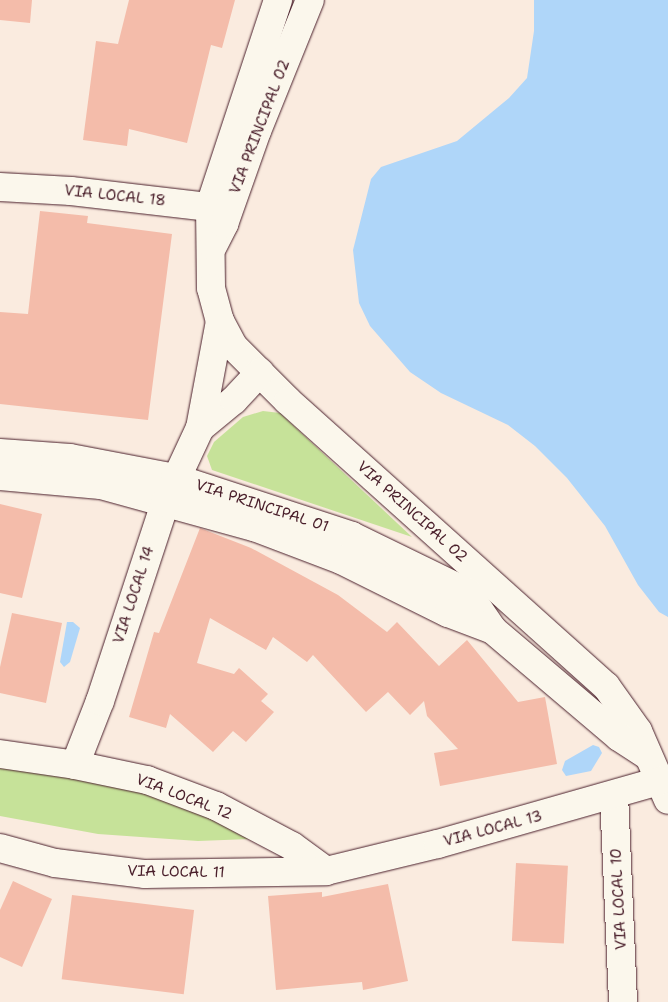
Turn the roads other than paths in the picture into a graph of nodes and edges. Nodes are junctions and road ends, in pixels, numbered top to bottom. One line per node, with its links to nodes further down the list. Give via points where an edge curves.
1 (278, 0): 4 (street, VIA PRINCIPAL 02)
2 (310, 0): 4 (street, VIA PRINCIPAL 02, via 257,131)
3 (0, 187): 4 (street, VIA LOCAL 18)
4 (220, 208): 5 (street, VIA PRINCIPAL 02, via 208,254 211,288)
5 (220, 320): 6 (street, VIA PRINCIPAL 02, via 234,347); 7 (street, VIA LOCAL 14)
6 (260, 372): 7 (street, VIA LOCAL 14, via 234,400); 14 (street, VIA PRINCIPAL 02, via 606,686 638,731)
7 (200, 428): 10 (street, VIA LOCAL 14)
8 (0, 452): 10 (street, VIA PRINCIPAL 01, via 70,458)
9 (0, 476): 11 (street, VIA PRINCIPAL 01, via 101,485)
10 (175, 478): 11 (street, VIA LOCAL 14); 12 (street, VIA PRINCIPAL 01, via 352,536 467,592)
11 (165, 503): 12 (street, VIA PRINCIPAL 01, via 254,527 332,557 407,590 448,613); 15 (street, VIA LOCAL 14, via 100,701)
12 (493, 630): 14 (street, VIA PRINCIPAL 01, via 619,737)
13 (0, 754): 15 (street, VIA LOCAL 12)
14 (647, 755): 16 (street)
15 (75, 765): 19 (street, VIA LOCAL 12, via 147,780 216,806 292,846)
16 (663, 790): 17 (street, VIA LOCAL 13)
17 (614, 795): 19 (street, VIA LOCAL 13); 20 (street, VIA LOCAL 10)
18 (0, 848): 19 (street, VIA LOCAL 11, via 55,864 146,874)
19 (326, 871)
20 (623, 1002)

